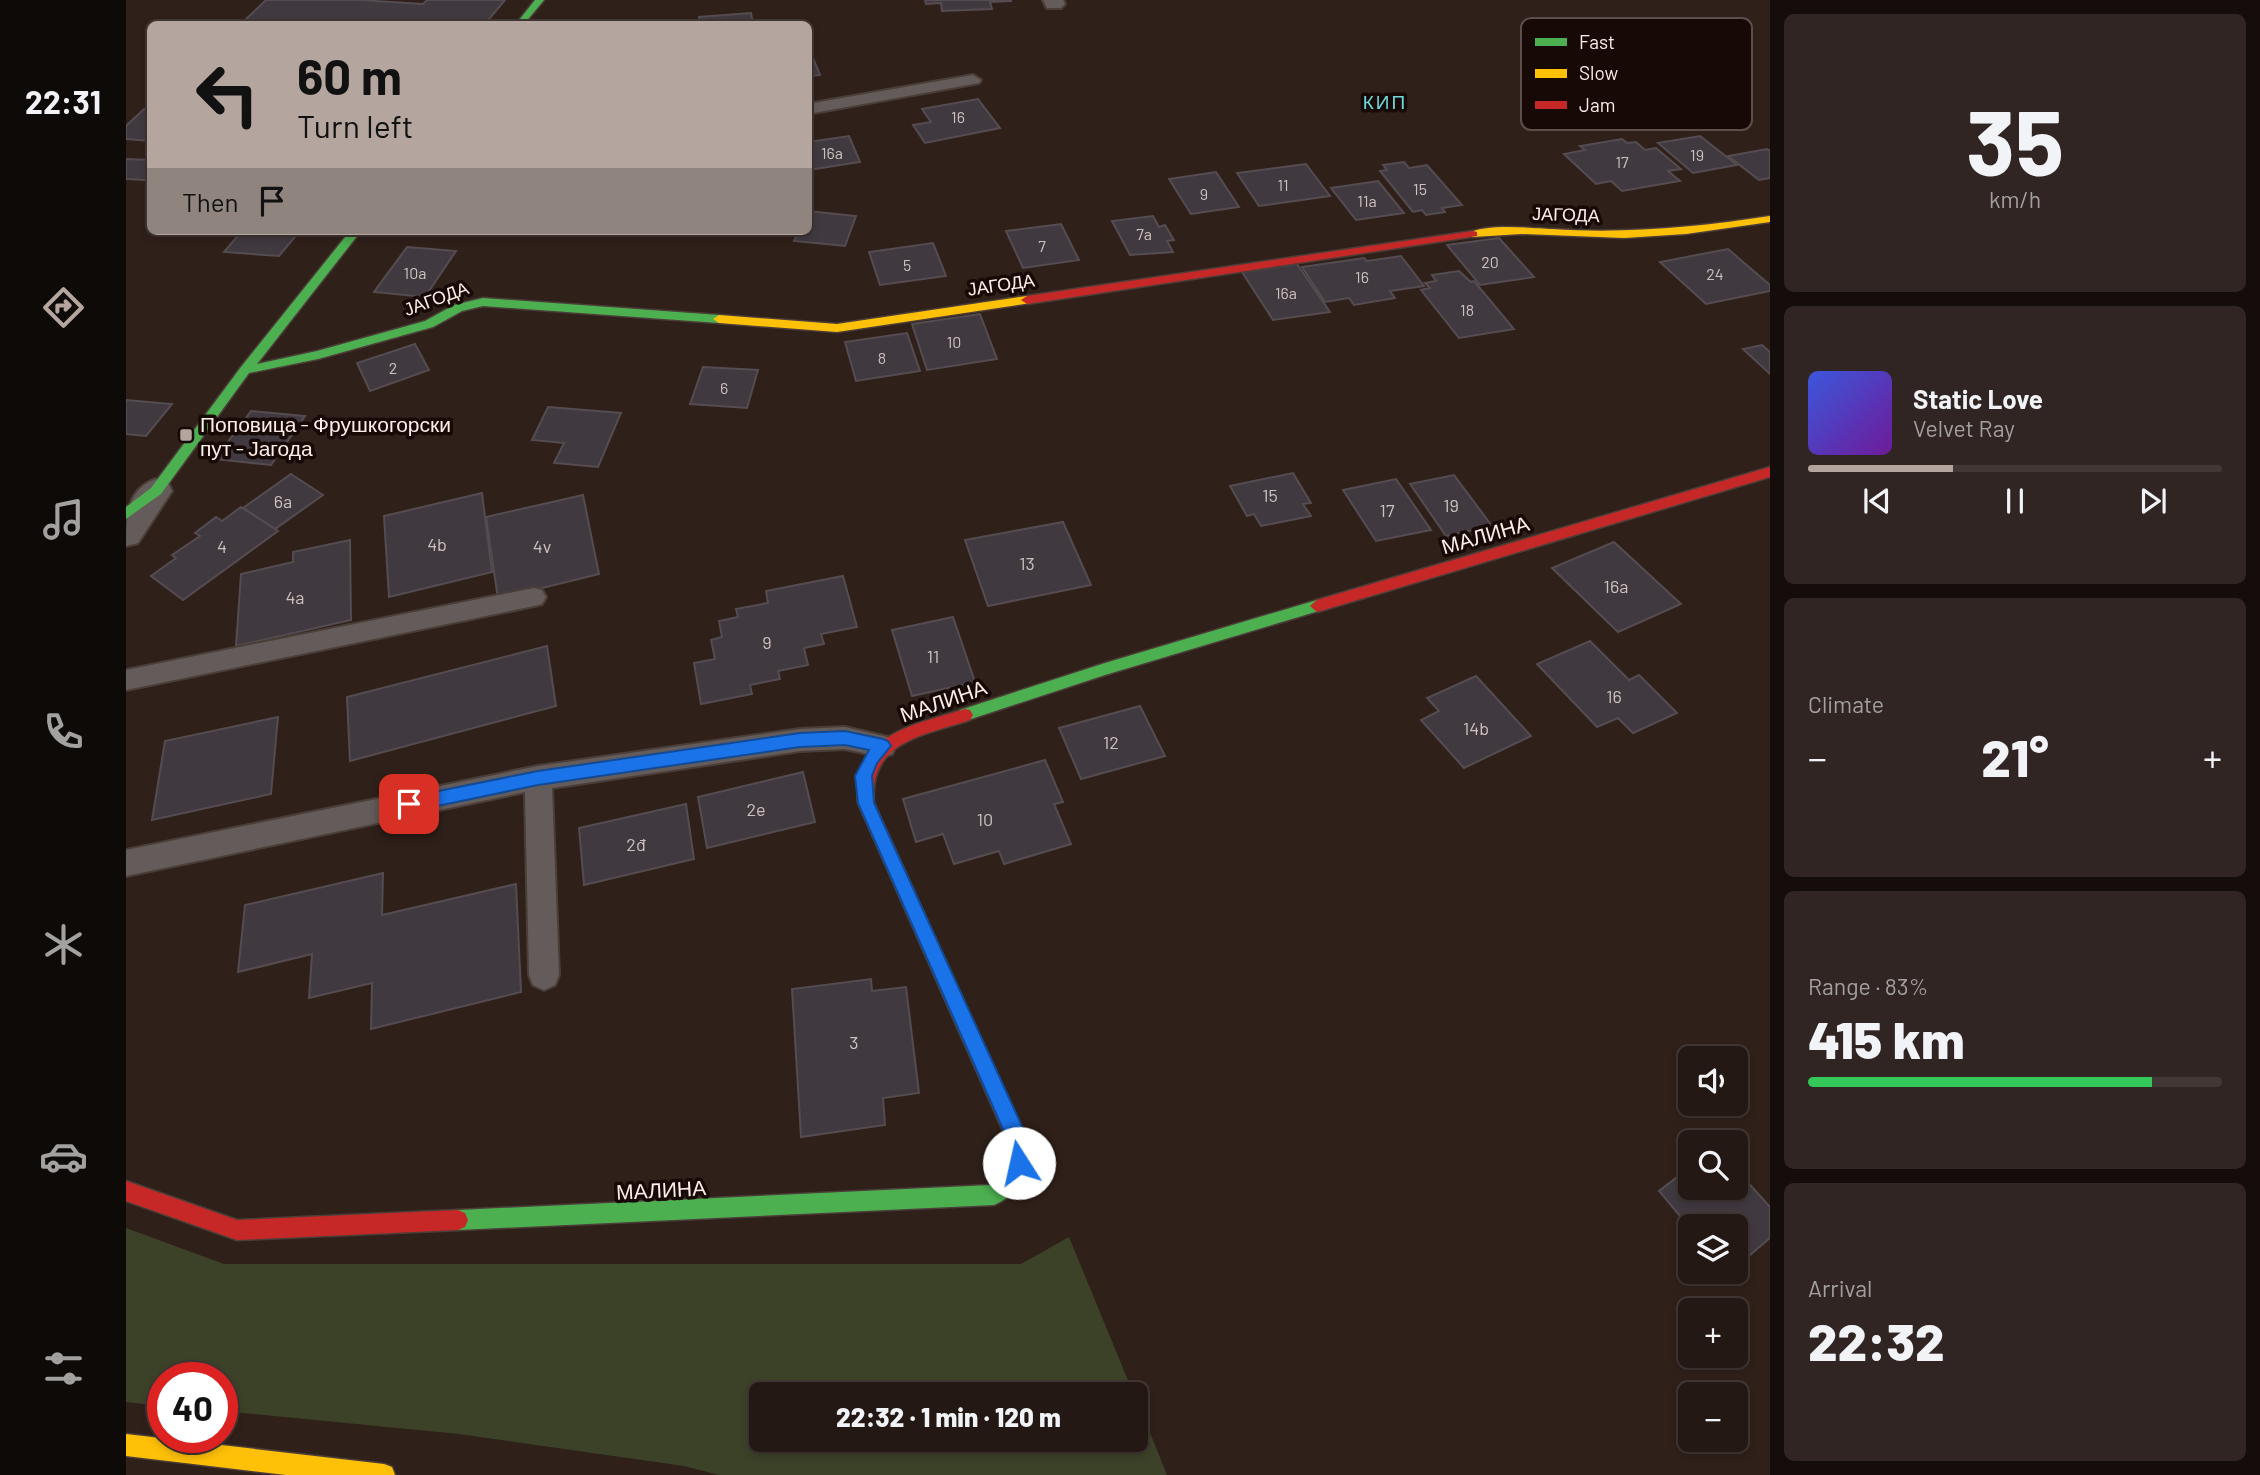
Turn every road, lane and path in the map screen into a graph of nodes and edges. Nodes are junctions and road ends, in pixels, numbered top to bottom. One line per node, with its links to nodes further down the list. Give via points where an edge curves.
1 (540, 0): 2 (street)
2 (522, 21)
3 (974, 80): 4 (lane)
4 (812, 108)
5 (1770, 219): 7 (street, ЈАГОДА, via 1721,228 1603,235 1497,230 837,328 484,302 458,308 429,324)
6 (353, 235): 7 (street)
7 (245, 370): 9 (street)
8 (1770, 472): 14 (street, МАЛИНА, via 1105,669)
9 (156, 491): 10 (street); 11 (street)
10 (126, 514)
11 (126, 534)
12 (534, 597): 13 (lane)
13 (126, 680)
14 (883, 746): 15 (lane, via 845,738 800,740); 18 (street, МАЛИНА, via 864,776 866,803 1018,1141 1017,1169 1000,1192 237,1230)
15 (538, 778): 16 (lane); 17 (lane)
16 (126, 863)
17 (544, 975)
18 (126, 1191)
19 (126, 1445): 20 (street)
20 (384, 1475)

